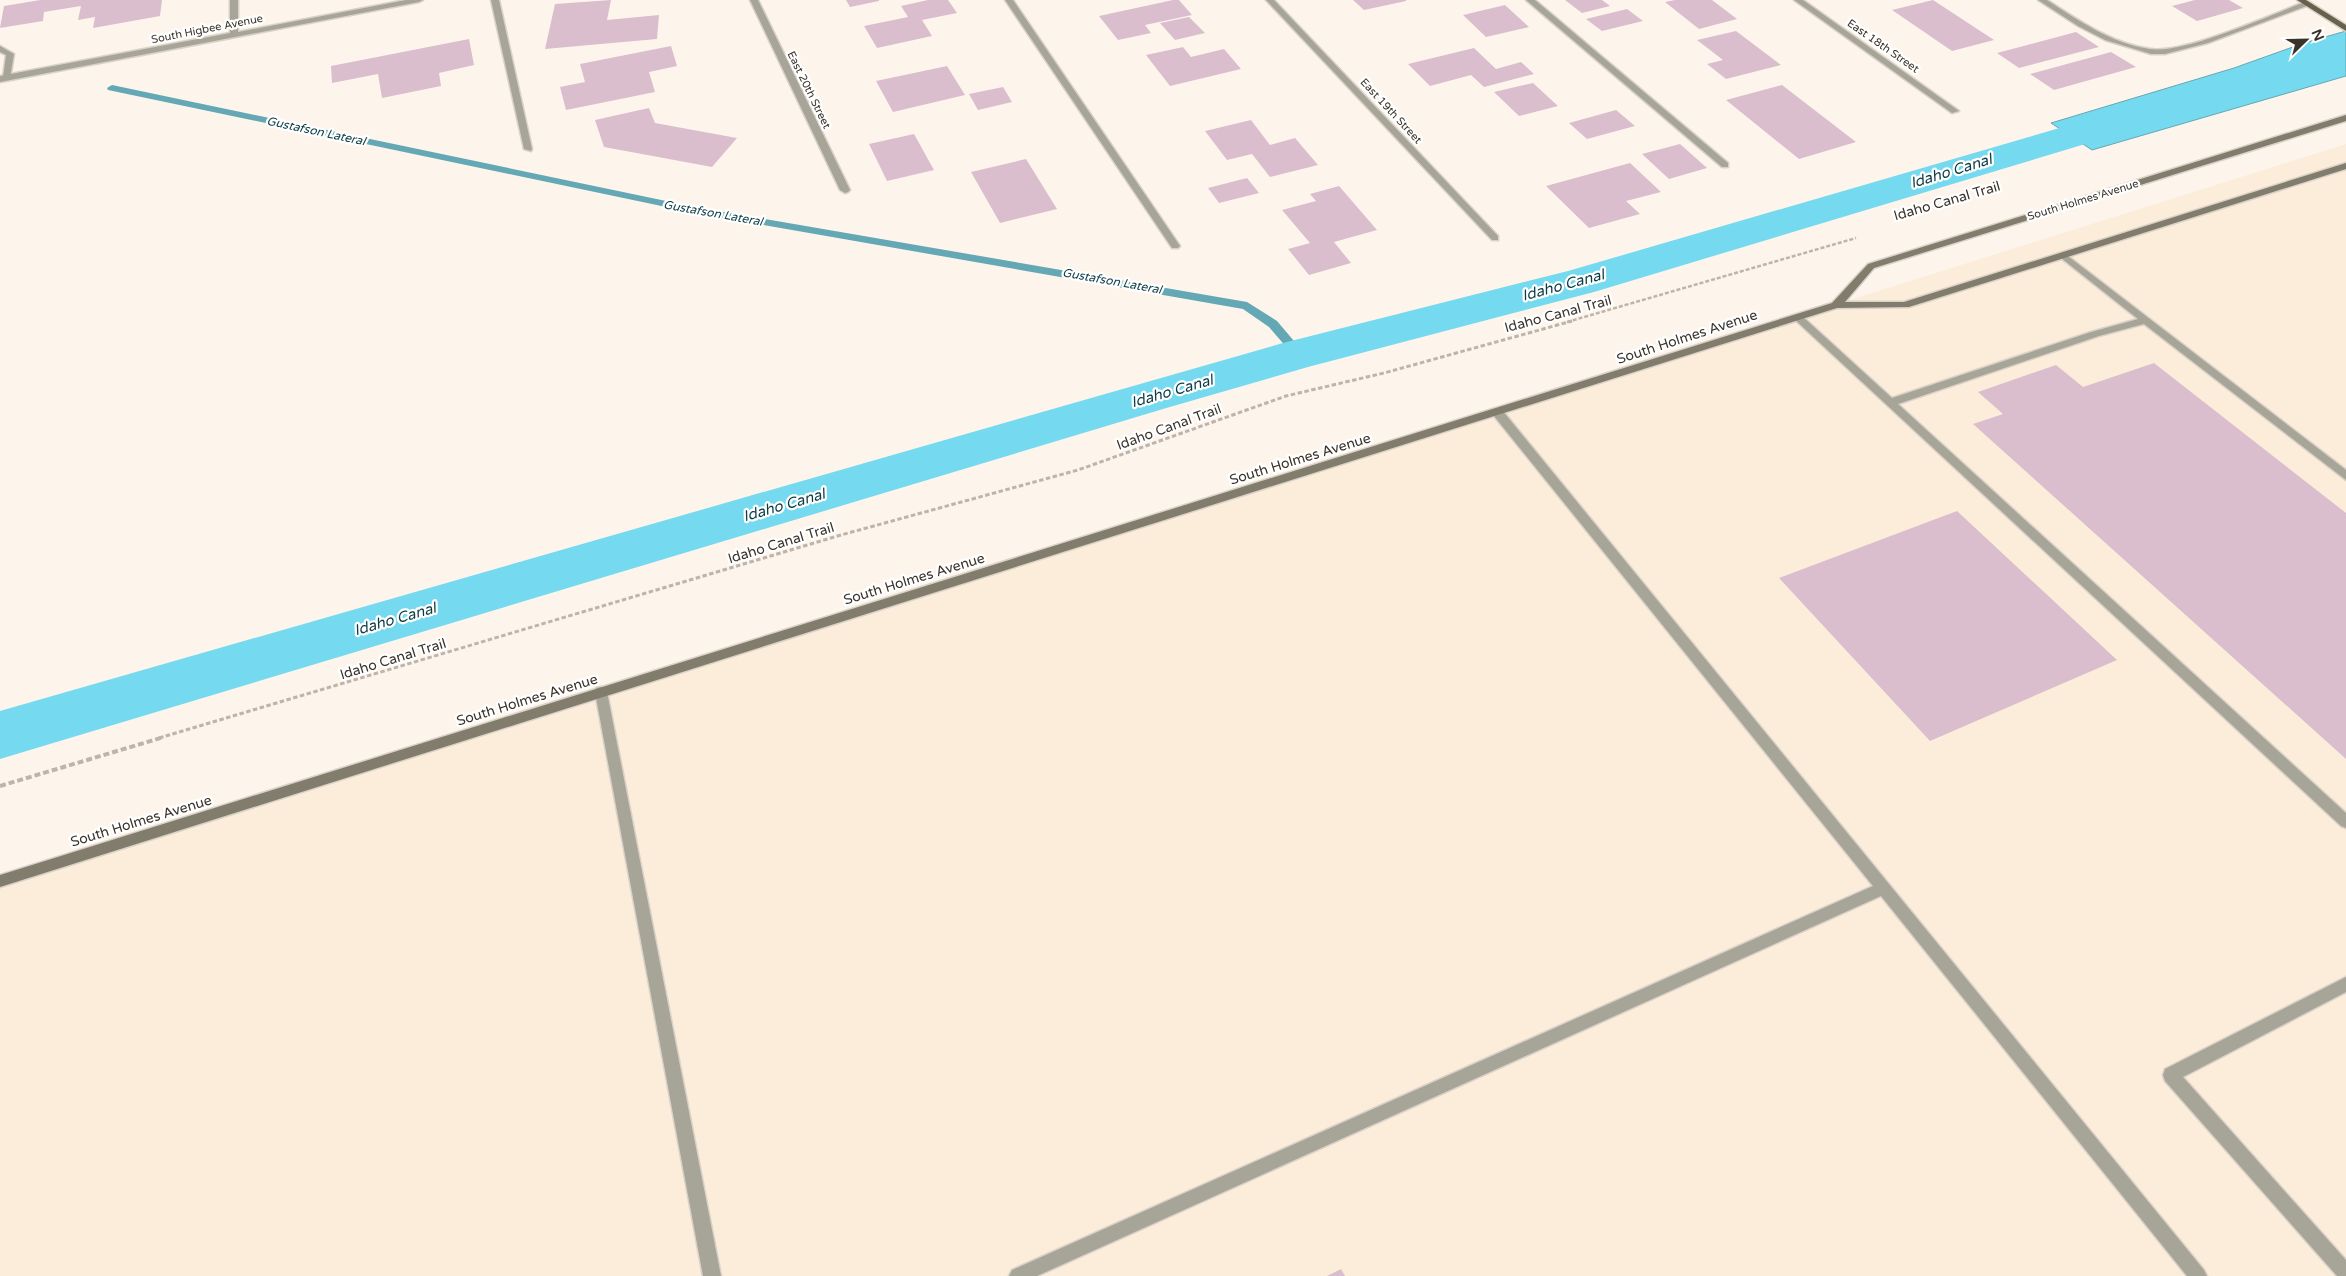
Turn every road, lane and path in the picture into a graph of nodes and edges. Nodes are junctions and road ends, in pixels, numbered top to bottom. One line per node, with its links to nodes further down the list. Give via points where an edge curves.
1 (234, 0): 12 (street)
2 (419, 0): 12 (street, South Higbee Avenue)
3 (495, 0): 17 (street)
4 (754, 0): 20 (street, East 20th Street)
5 (1009, 0): 23 (street)
6 (1270, 0): 22 (street, East 19th Street)
7 (1530, 0): 18 (street)
8 (1798, 0): 15 (street, East 18th Street)
9 (2042, 0): 10 (street, via 2090,29 2128,46 2153,52 2186,47)
10 (2304, 2): 11 (main road)
11 (2346, 29)
12 (234, 35): 14 (street, South Higbee Avenue)
13 (0, 48): 14 (street, via 10,54)
14 (4, 78)
15 (1955, 111)
16 (2346, 118): 25 (main road, South Holmes Avenue, via 1871,266)
17 (528, 149)
18 (1725, 166)
19 (2346, 166): 24 (main road, South Holmes Avenue)
20 (845, 190)
21 (1858, 237): 32 (path, Idaho Canal Trail, via 1644,301 1278,399 1078,470 841,535)
22 (1495, 238)
23 (1175, 246)
24 (2064, 256): 25 (main road, South Holmes Avenue, via 1905,305); 27 (street)
25 (1836, 305): 26 (main road, South Holmes Avenue)
26 (1798, 318): 28 (street); 29 (main road, South Holmes Avenue)
27 (2146, 320): 28 (street); 30 (street)
28 (1890, 403): 33 (street)
29 (1498, 413): 31 (main road, South Holmes Avenue); 35 (street)
30 (2346, 476)
31 (601, 692): 34 (main road, South Holmes Avenue); 38 (street)
32 (0, 786)
33 (2346, 822)
34 (0, 881)
35 (1882, 889): 39 (street); 40 (street)
36 (2346, 984): 37 (street, via 2171,1075)
37 (2346, 1273)
38 (712, 1276)
39 (1018, 1276)
40 (2198, 1276)

